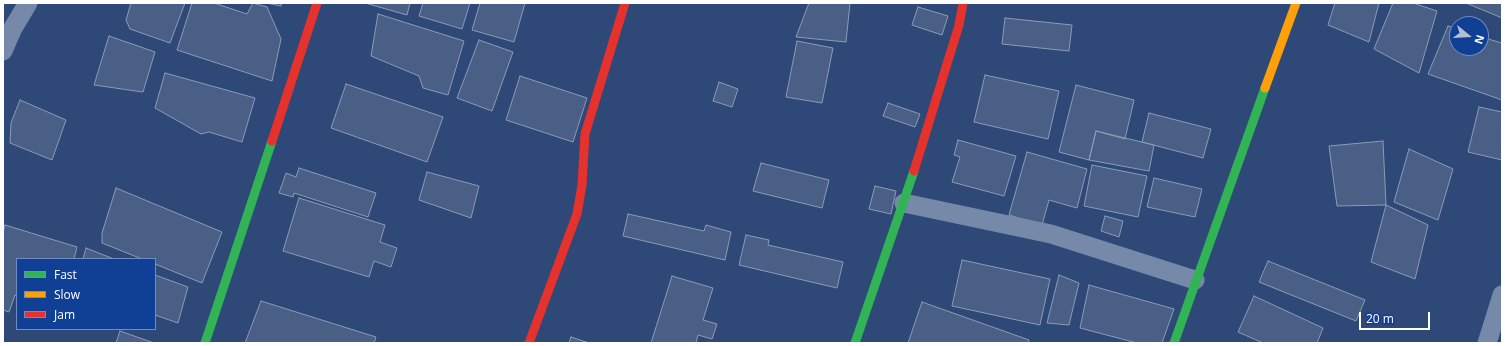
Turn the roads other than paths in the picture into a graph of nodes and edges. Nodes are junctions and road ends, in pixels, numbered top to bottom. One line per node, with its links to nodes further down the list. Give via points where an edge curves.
1 (28, 3): 6 (street)
2 (317, 3): 11 (street)
3 (625, 3): 12 (street, via 585,134 582,185 577,214)
4 (963, 3): 8 (street, via 959,26)
5 (1296, 3): 9 (street)
6 (8, 26): 7 (street)
7 (3, 51)
8 (904, 203): 9 (street, via 1051,234); 13 (street)
9 (1194, 280): 14 (street)
10 (1502, 295): 15 (street)
11 (205, 343)
12 (529, 343)
13 (855, 343)
14 (1174, 343)
15 (1487, 343)

